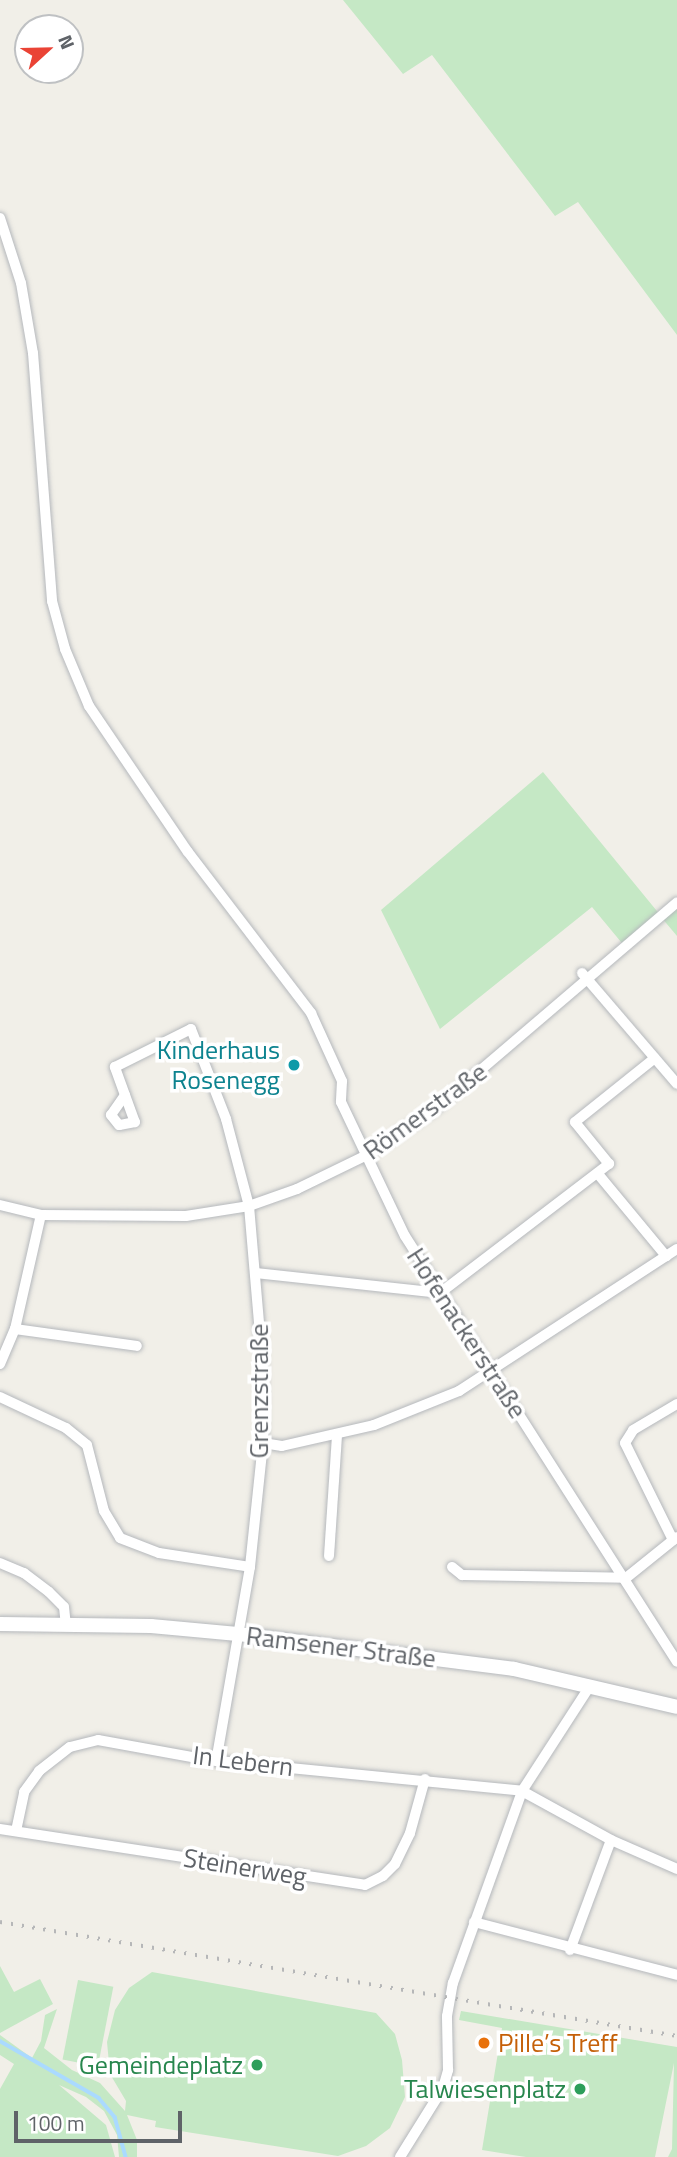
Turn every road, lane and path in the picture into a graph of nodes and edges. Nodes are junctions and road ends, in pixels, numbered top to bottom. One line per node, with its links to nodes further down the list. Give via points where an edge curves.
1 (0, 218): 7 (street, Hofenackerstraße, via 28,318 46,566 65,649 111,743 311,1013 337,1069 341,1102)
2 (677, 902): 3 (street, Römerstraße)
3 (585, 977): 4 (street); 7 (street, Römerstraße, via 473,1080)
4 (655, 1058): 5 (street); 8 (street, via 575,1122 609,1164)
5 (677, 1084)
6 (125, 1095): 10 (street, Grenzstraße, via 115,1067 191,1029 226,1119)
7 (365, 1156): 10 (street, Römerstraße); 15 (street, Hofenackerstraße)
8 (598, 1174): 13 (street); 15 (street)
9 (0, 1205): 11 (street, Römerstraße)
10 (248, 1206): 11 (street, Römerstraße, via 186,1216); 14 (street, Grenzstraße)
11 (41, 1216): 16 (street)
12 (677, 1249): 13 (street)
13 (666, 1256): 19 (street)
14 (256, 1273): 15 (street); 23 (street, Grenzstraße)
15 (440, 1293): 19 (street, Hofenackerstraße)
16 (15, 1329): 17 (street); 18 (street)
17 (137, 1346)
18 (0, 1364)
19 (492, 1372): 22 (street, via 410,1410); 29 (street, Hofenackerstraße)
20 (0, 1397): 27 (street, via 66,1428 87,1445 104,1511 120,1538 159,1553)
21 (677, 1404): 24 (street, via 633,1430 625,1443)
22 (337, 1434): 23 (street, via 282,1446); 25 (street)
23 (263, 1443): 27 (street, Grenzstraße)
24 (675, 1539): 29 (street)
25 (329, 1556)
26 (0, 1563): 31 (street, via 24,1573 64,1606)
27 (250, 1567): 32 (street, Grenzstraße)
28 (452, 1567): 29 (street, via 462,1575)
29 (626, 1577): 33 (street, Hofenackerstraße)
30 (0, 1624): 31 (main road, Ramsener Straße)
31 (66, 1625): 32 (main road, Ramsener Straße)
32 (238, 1634): 34 (main road, Ramsener Straße, via 514,1669); 36 (street, Grenzstraße)
33 (677, 1662)
34 (590, 1686): 35 (main road, Ramsener Straße); 38 (street)
35 (677, 1707)
36 (216, 1760): 37 (street, In Lebern); 40 (street, In Lebern, via 111,1741 83,1742 52,1759 29,1783)
37 (425, 1779): 38 (street, In Lebern); 40 (street, Steinerweg, via 410,1833 395,1864 365,1885)
38 (522, 1791): 41 (street); 43 (street)
39 (0, 1829): 40 (street, Steinerweg)
40 (16, 1831)
41 (611, 1840): 42 (street); 44 (street)
42 (677, 1869)
43 (474, 1922): 44 (street); 46 (street, via 449,1999 448,2070 443,2088)
44 (570, 1950): 45 (street)
45 (677, 1975)
46 (400, 2157)

